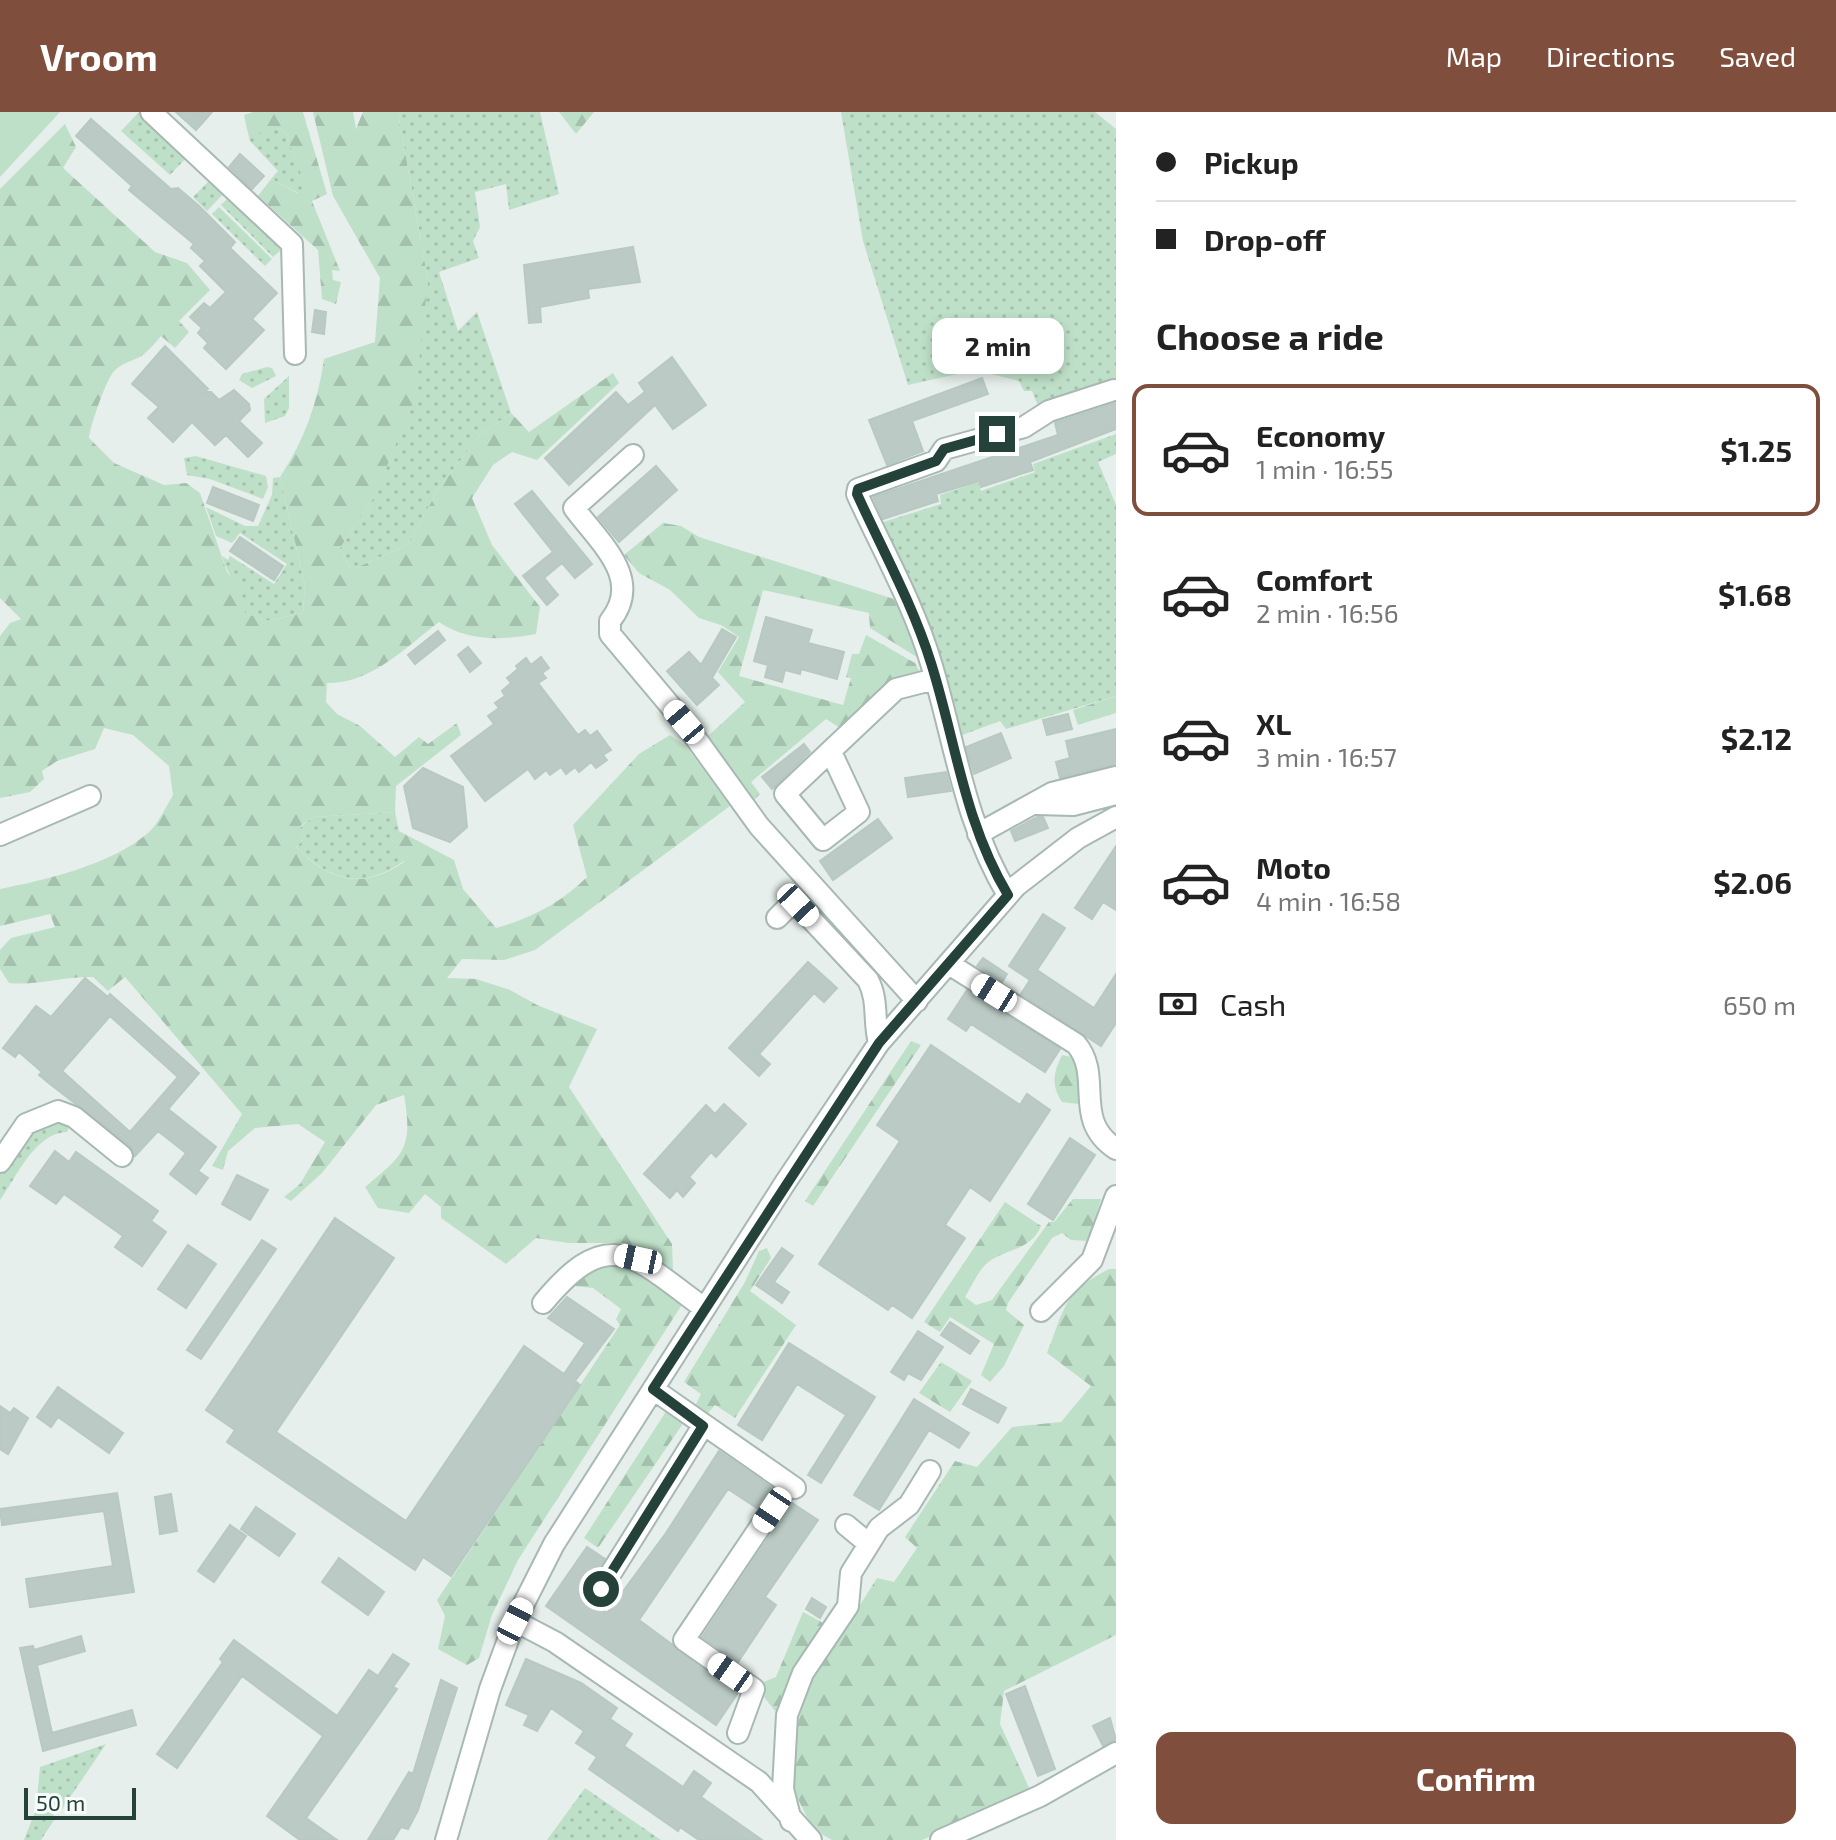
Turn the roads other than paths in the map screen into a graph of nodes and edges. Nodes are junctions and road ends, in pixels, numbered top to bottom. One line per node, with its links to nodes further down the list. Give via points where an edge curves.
1 (151, 112): 2 (street, via 292,244)
2 (295, 354)
3 (1114, 390): 5 (street, via 1049,411 1024,427 944,449 936,461 858,489)
4 (633, 455): 17 (street, via 574,508 615,563 625,588 610,621 610,634 684,722 759,826)
5 (935, 679): 6 (street, via 896,689); 12 (street)
6 (831, 752)
7 (1116, 777): 10 (street, via 1052,793)
8 (1116, 794): 10 (street, via 1073,805)
9 (90, 796): 13 (street)
10 (1036, 804): 12 (street)
11 (1116, 817): 14 (street, via 1044,861)
12 (978, 834): 14 (street)
13 (0, 835)
14 (1008, 895): 16 (street)
15 (777, 918): 18 (street, via 798,905 868,980 876,994)
16 (949, 964): 17 (street); 19 (street, via 1076,1044 1087,1057 1093,1125)
17 (917, 1001): 18 (street)
18 (879, 1043): 24 (street)
19 (1116, 1149)
20 (122, 1156): 21 (street, via 74,1117 58,1111 26,1124)
21 (0, 1162)
22 (1116, 1196): 25 (street, via 1092,1260)
23 (543, 1303): 24 (street, via 578,1265 615,1254 638,1259)
24 (704, 1308): 26 (street)
25 (1041, 1311)
26 (653, 1389): 27 (street); 32 (street, via 554,1544)
27 (703, 1426): 31 (street); 33 (street, via 792,1486 684,1640 754,1689)
28 (930, 1471): 30 (street, via 909,1505 879,1528)
29 (846, 1525): 30 (street)
30 (869, 1544): 35 (street, via 851,1573 848,1606 803,1673 787,1715 783,1789)
31 (601, 1589)
32 (515, 1621): 35 (street, via 555,1642 759,1782); 36 (street)
33 (738, 1733)
34 (1116, 1753): 38 (street, via 1040,1796)
35 (791, 1821): 37 (street)
36 (446, 1840)
37 (811, 1840)
38 (941, 1840)

